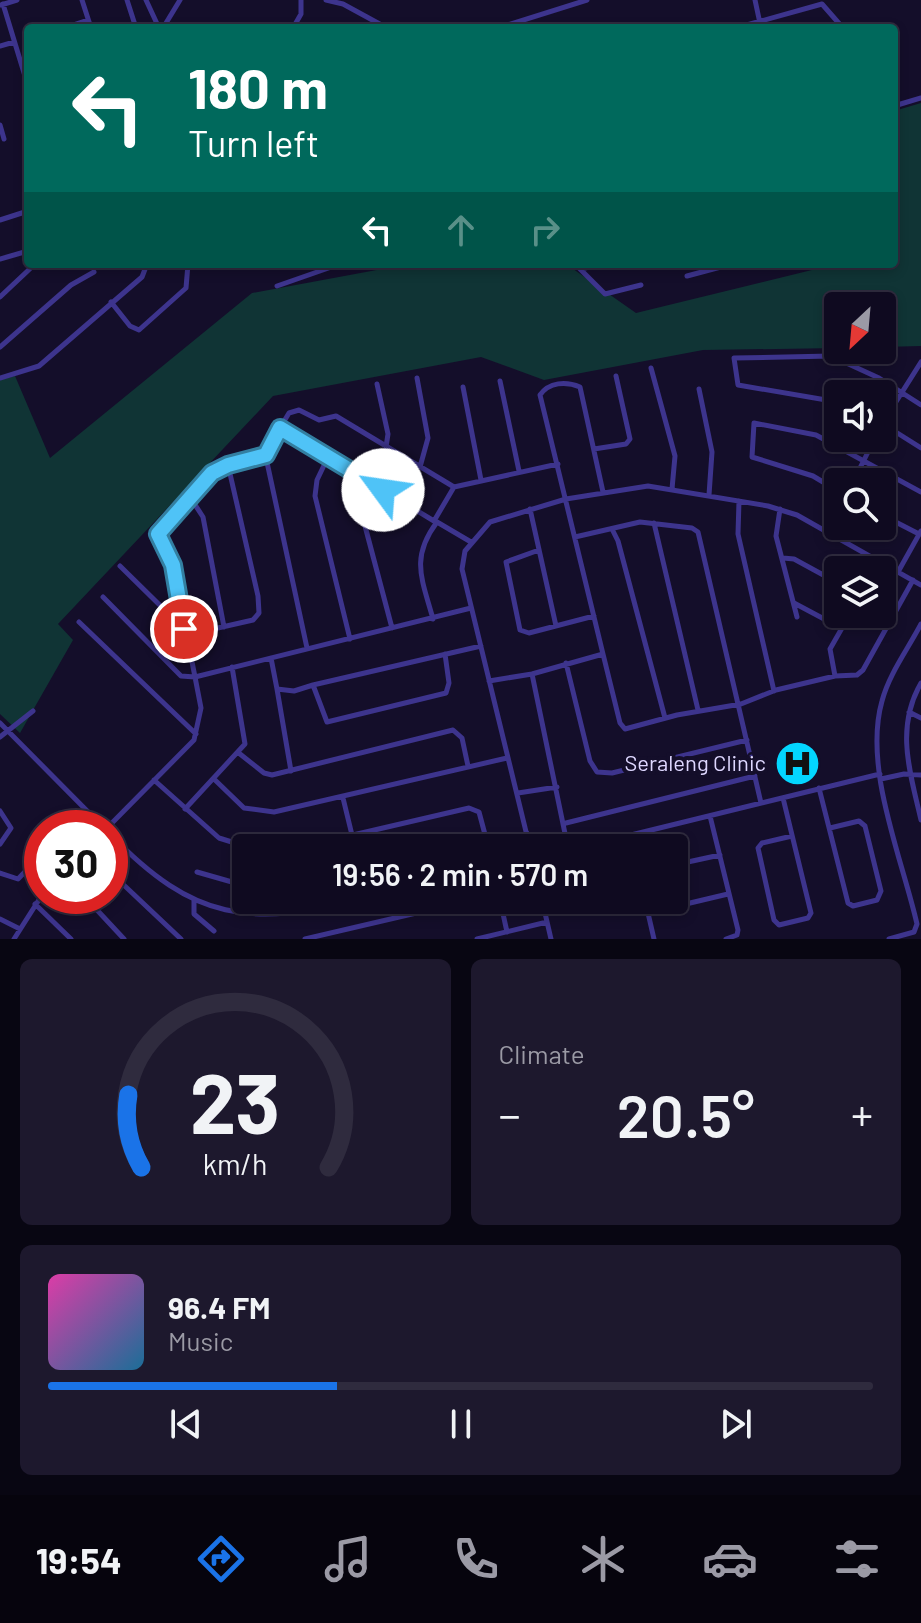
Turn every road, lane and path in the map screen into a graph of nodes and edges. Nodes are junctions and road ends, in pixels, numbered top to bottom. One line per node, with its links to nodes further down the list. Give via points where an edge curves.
1 (17, 0): 10 (street)
2 (82, 0): 11 (street)
3 (127, 0): 14 (street)
4 (146, 0): 15 (street)
5 (180, 0): 16 (street)
6 (301, 0): 17 (street)
7 (326, 0): 18 (street)
8 (587, 0): 19 (street)
9 (755, 0): 20 (street)
10 (2, 5): 23 (street)
11 (88, 20): 12 (street); 13 (street)
12 (76, 24)
13 (90, 24)
14 (135, 24)
15 (159, 24)
16 (164, 24)
17 (295, 24)
18 (380, 24)
19 (511, 24)
20 (760, 24)
21 (763, 24): 22 (street, via 822,4)
22 (840, 24)
23 (15, 42): 24 (street); 25 (street)
24 (0, 46)
25 (24, 72)
26 (921, 98): 27 (street)
27 (898, 105)
28 (0, 125): 29 (street)
29 (4, 139)
30 (24, 212): 31 (street)
31 (0, 220)
32 (24, 252): 33 (street)
33 (0, 259)
34 (31, 268): 45 (street)
35 (145, 268): 46 (street)
36 (188, 268): 46 (street, via 186,288 139,330)
37 (329, 268): 44 (street)
38 (585, 268): 40 (street)
39 (717, 268): 42 (street)
40 (581, 269): 43 (street, via 605,294)
41 (94, 272): 47 (street, via 71,285)
42 (687, 276)
43 (641, 285)
44 (277, 286)
45 (0, 297)
46 (111, 302): 51 (street, via 39,366)
47 (0, 347)
48 (921, 362): 59 (street)
49 (651, 368): 80 (street, via 675,456)
50 (616, 376): 67 (street, via 630,439)
51 (0, 378)
52 (417, 378): 73 (street, via 428,438)
53 (880, 380): 60 (street, via 831,356 734,358 738,385)
54 (500, 381): 76 (street)
55 (377, 384): 65 (street)
56 (463, 387): 77 (street)
57 (896, 388): 59 (street)
58 (699, 389): 84 (street, via 712,452)
59 (902, 391): 61 (street); 62 (street)
60 (824, 397)
61 (896, 401)
62 (921, 405)
63 (280, 428): 65 (street, via 293,410 319,420 335,416); 69 (street); 70 (street)
64 (896, 433): 66 (street)
65 (386, 447): 73 (street)
66 (921, 448)
67 (594, 449): 72 (street, via 580,387 546,388 540,395); 82 (street)
68 (868, 452): 71 (street)
69 (266, 455): 74 (street); 123 (street)
70 (328, 457): 81 (street); 121 (street, via 315,496)
71 (863, 462): 75 (street); 78 (street, via 816,435 754,423 752,457); 83 (street)
72 (558, 464): 76 (street); 86 (street)
73 (420, 467): 79 (street)
74 (229, 468): 85 (street, via 212,473); 117 (street, via 260,611 253,620)
75 (860, 468)
76 (519, 471): 77 (street)
77 (481, 480): 79 (street)
78 (824, 483)
79 (454, 487): 90 (street)
80 (672, 489): 82 (street, via 639,486); 84 (street)
81 (383, 490): 90 (street); 118 (street, via 365,526)
82 (603, 492): 86 (street)
83 (921, 492)
84 (709, 495): 87 (street)
85 (190, 497): 117 (street, via 203,517); 120 (street, via 158,534 173,565)
86 (566, 499): 88 (street); 96 (street)
87 (739, 501): 89 (street); 136 (street, via 738,534)
88 (530, 509): 98 (street, via 490,522); 99 (street)
89 (780, 509): 94 (street); 101 (street, via 776,536)
90 (436, 522): 98 (street); 112 (street, via 422,542 420,557)
91 (896, 522): 95 (street)
92 (654, 523): 93 (street); 137 (street, via 698,532); 138 (street)
93 (612, 529): 96 (street); 141 (street)
94 (824, 531)
95 (920, 533): 103 (street)
96 (575, 537): 110 (street)
97 (840, 540): 100 (street)
98 (471, 542): 109 (street, via 462,569)
99 (539, 550): 116 (street); 116 (street, via 506,562 513,606 522,632)
100 (869, 556)
101 (783, 558): 104 (street); 108 (street)
102 (120, 566): 120 (street)
103 (898, 572): 105 (street)
104 (824, 575)
105 (913, 580): 106 (street); 130 (street, via 863,670)
106 (921, 585)
107 (103, 597): 131 (street, via 181,676)
108 (794, 603): 111 (street); 113 (street)
109 (471, 608): 112 (street); 122 (street)
110 (594, 616): 116 (street); 125 (street)
111 (797, 617)
112 (433, 619): 118 (street)
113 (824, 619)
114 (79, 622): 145 (street)
115 (921, 624): 154 (street, via 882,700 876,734)
116 (556, 626)
117 (224, 627): 120 (street)
118 (392, 628): 121 (street)
119 (841, 628): 130 (street, via 830,649)
120 (185, 632): 131 (street)
121 (350, 639): 123 (street)
122 (481, 646): 124 (street); 132 (street)
123 (307, 648): 126 (street)
124 (445, 654): 134 (street); 134 (street, via 446,693 388,709 327,722)
125 (603, 654): 127 (street); 141 (street, via 621,726 629,729)
126 (271, 658): 128 (street); 135 (street)
127 (566, 663): 129 (street); 147 (street, via 597,772 612,773)
128 (232, 667): 131 (street); 148 (street, via 246,741)
129 (532, 674): 132 (street); 158 (street)
130 (835, 676): 136 (street)
131 (195, 677): 145 (street, via 201,708)
132 (489, 681): 149 (street)
133 (921, 683): 140 (street)
134 (313, 685): 135 (street)
135 (277, 689): 151 (street)
136 (774, 691): 137 (street)
137 (741, 704): 138 (street); 147 (street)
138 (698, 710): 141 (street)
139 (33, 711): 144 (street)
140 (909, 712): 142 (street); 155 (street, via 904,748)
141 (665, 718)
142 (921, 718)
143 (0, 723): 144 (street)
144 (9, 733): 146 (street); 165 (street)
145 (196, 734): 157 (street)
146 (0, 737)
147 (747, 740): 153 (street)
148 (240, 754): 151 (street, via 269,776); 156 (street)
149 (507, 758): 150 (street); 160 (street)
150 (468, 766): 151 (street, via 460,733 450,729); 161 (street)
151 (291, 771)
152 (921, 775): 155 (street)
153 (755, 776): 163 (street); 170 (street)
154 (881, 776): 155 (street); 159 (street); 194 (street)
155 (911, 776): 169 (street)
156 (214, 779): 161 (street, via 244,808 257,811 292,810); 164 (street)
157 (154, 780): 164 (street); 166 (street)
158 (557, 787): 160 (street); 170 (street)
159 (819, 788): 162 (street); 171 (street)
160 (518, 793): 172 (street)
161 (343, 798): 173 (street)
162 (783, 798): 163 (street); 179 (street)
163 (761, 803): 168 (street)
164 (185, 809): 180 (street, via 219,838)
165 (88, 810)
166 (124, 810)
167 (0, 811): 181 (street, via 11,828)
168 (710, 816): 178 (street); 183 (street)
169 (921, 820)
170 (566, 823): 177 (street)
171 (830, 828): 171 (street, via 848,903 877,900 881,891 865,826 859,821)
172 (527, 833): 176 (street)
173 (352, 834)
174 (356, 834): 175 (street, via 469,808 479,812)
175 (485, 834)
176 (523, 834)
177 (567, 834)
178 (632, 834)
179 (792, 836): 179 (street, via 811,913 779,925 758,848)
180 (232, 842)
181 (0, 844)
182 (128, 851): 191 (street, via 165,885)
183 (720, 855): 184 (street); 190 (street)
184 (688, 862)
185 (197, 872): 188 (street)
186 (0, 873): 187 (street, via 18,879)
187 (24, 873)
188 (232, 882)
189 (128, 889): 212 (street)
190 (728, 894): 192 (street); 217 (street, via 738,930)
191 (194, 900): 193 (street); 207 (street, via 194,914)
192 (688, 904)
193 (232, 912)
194 (918, 913): 218 (street, via 914,932)
195 (29, 914): 206 (street)
196 (45, 914): 210 (street)
197 (101, 914): 211 (street)
198 (239, 914): 199 (street)
199 (280, 914)
200 (412, 914): 213 (street)
201 (503, 914): 208 (street)
202 (545, 914): 205 (street)
203 (648, 914): 216 (street)
204 (0, 919): 206 (street)
205 (547, 922): 208 (street); 215 (street)
206 (20, 929): 209 (street)
207 (214, 931)
208 (507, 932): 214 (street)
209 (14, 939)
210 (71, 939)
211 (124, 939)
212 (181, 939)
213 (305, 939)
214 (477, 939)
215 (551, 939)
216 (654, 939)
217 (726, 939)
218 (889, 939)

